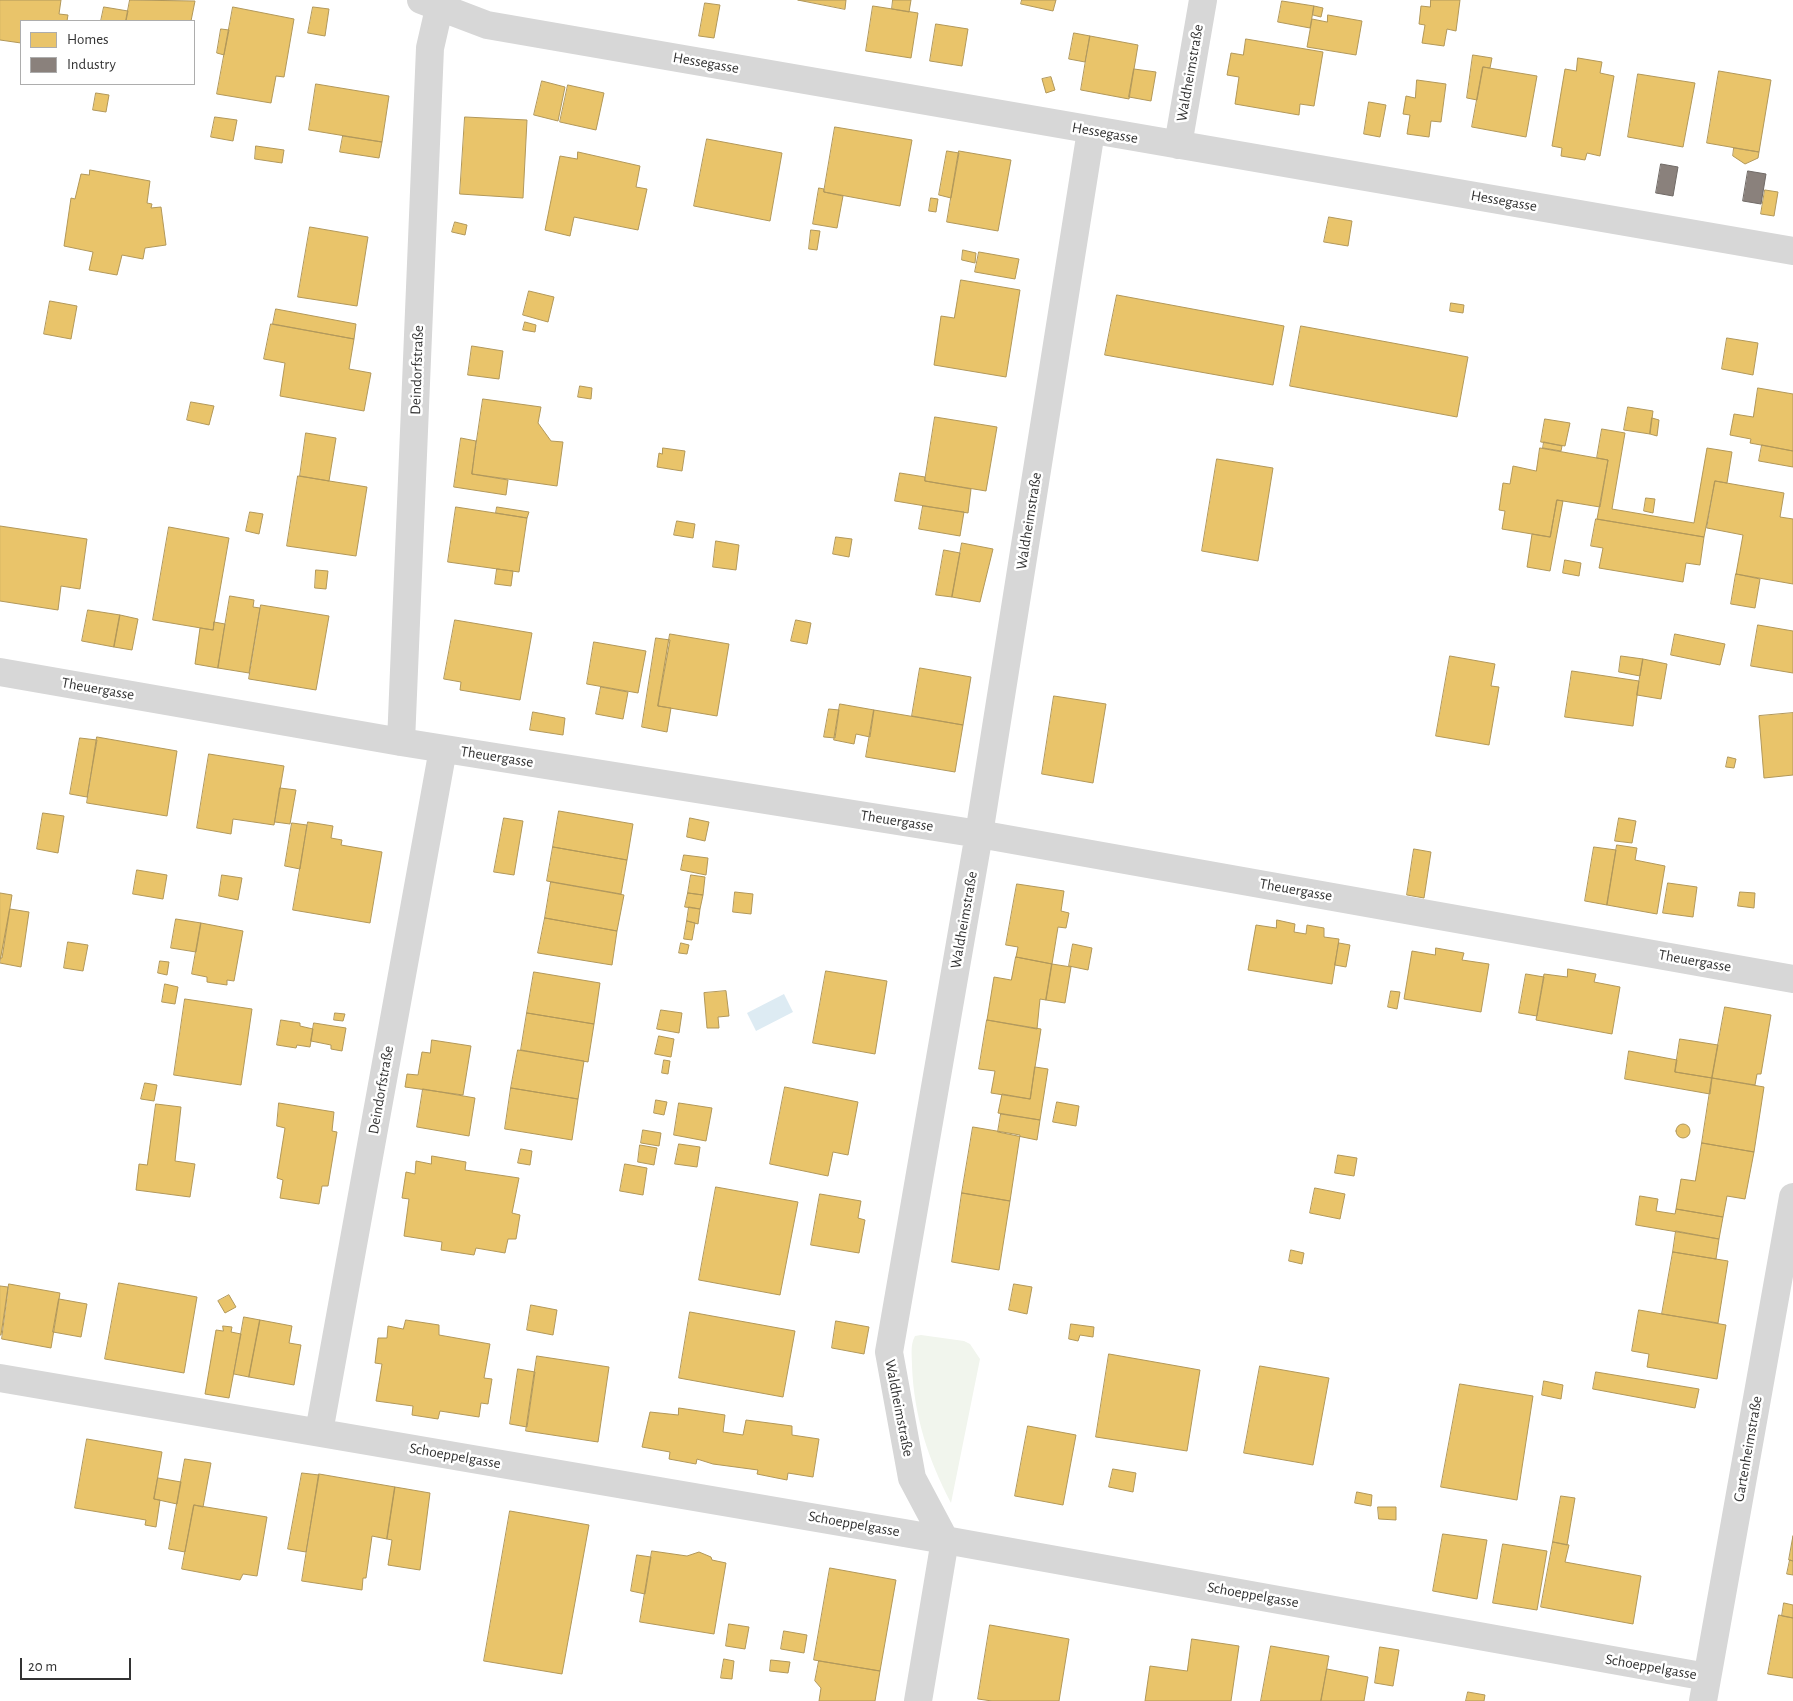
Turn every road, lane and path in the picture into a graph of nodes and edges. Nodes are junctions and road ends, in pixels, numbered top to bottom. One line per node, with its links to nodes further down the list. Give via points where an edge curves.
1 (1203, 0): 4 (street, Waldheimstraße)
2 (434, 2): 3 (street, Hessegasse, via 487,25); 7 (street, Deindorfstraße)
3 (1091, 131): 4 (street, Hessegasse); 9 (street, Waldheimstraße)
4 (1178, 145): 5 (street, Hessegasse)
5 (1793, 251)
6 (0, 672): 7 (street, Theuergasse)
7 (402, 742): 8 (street, Theuergasse)
8 (443, 749): 9 (street, Theuergasse); 13 (street, Deindorfstraße)
9 (979, 834): 10 (street, Theuergasse); 14 (street, Waldheimstraße, via 888,1352 912,1478)
10 (1793, 979)
11 (1793, 1197): 15 (street, Gartenheimstraße)
12 (0, 1378): 13 (street, Schoeppelgasse)
13 (319, 1432): 14 (street, Schoeppelgasse)
14 (946, 1540): 15 (street, Schoeppelgasse); 16 (street)
15 (1705, 1689)
16 (918, 1701)

